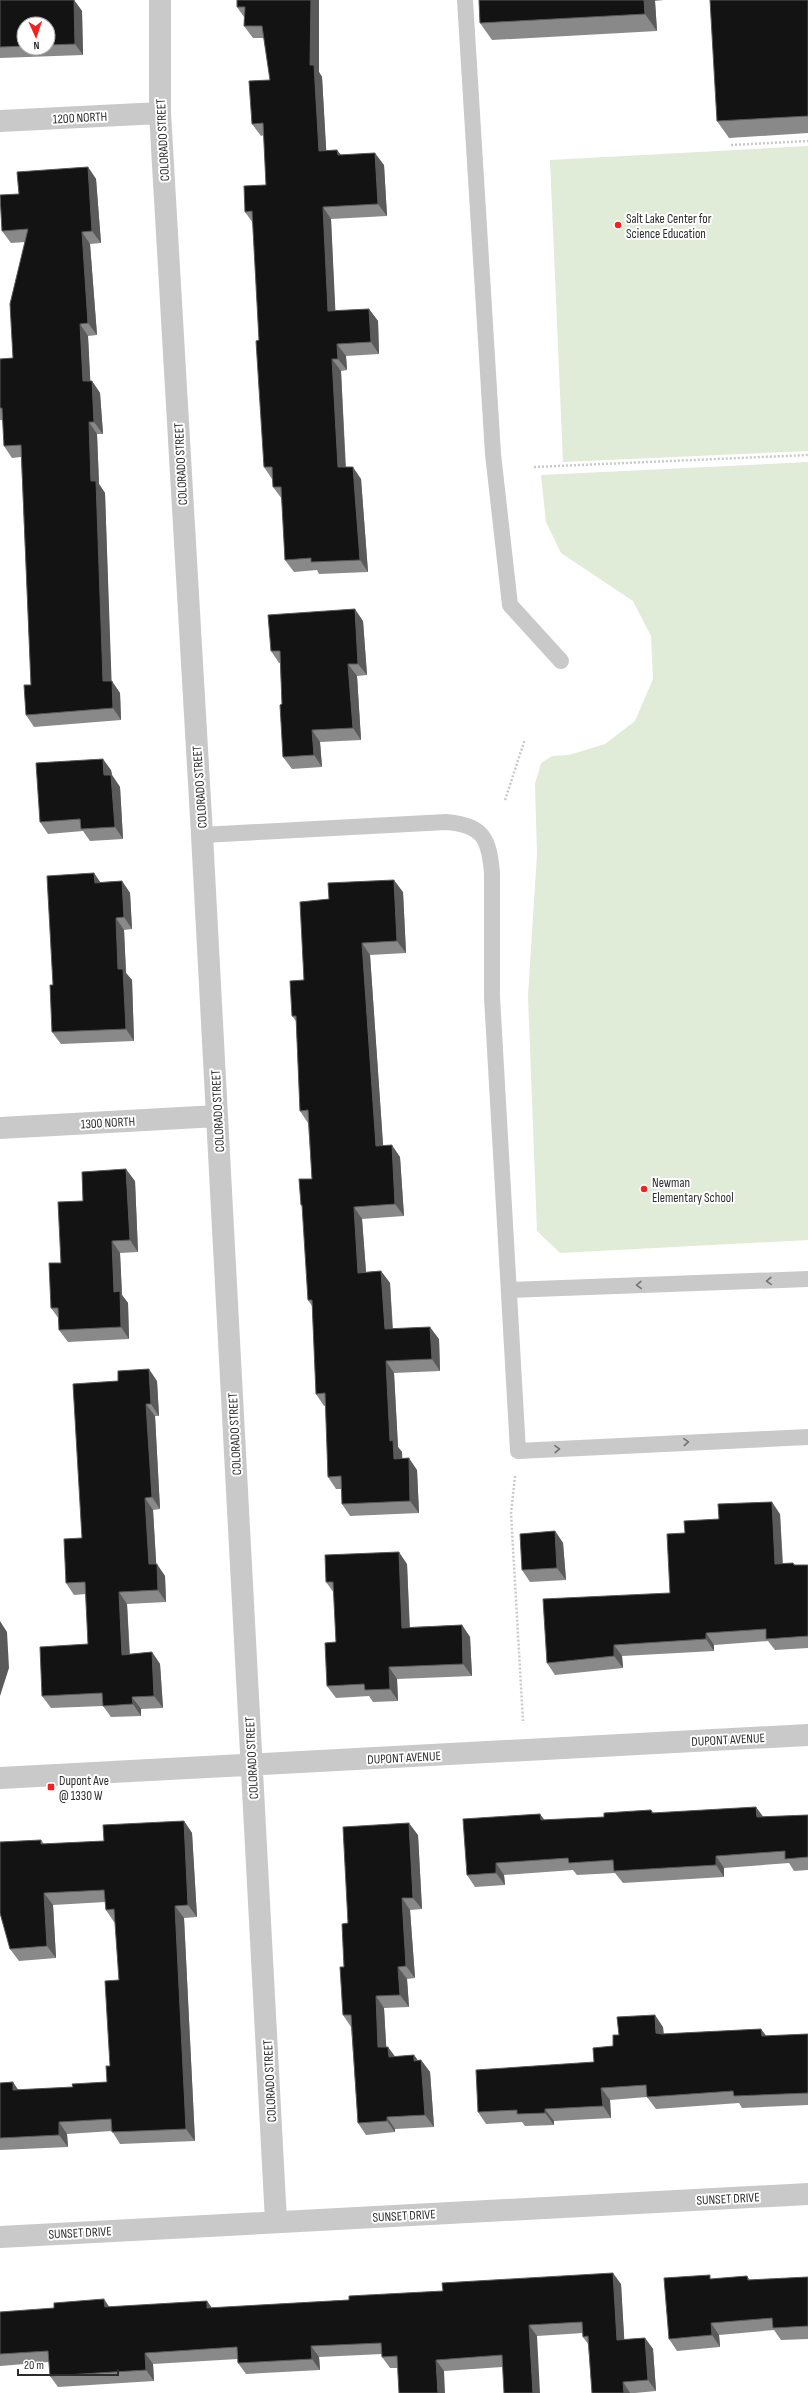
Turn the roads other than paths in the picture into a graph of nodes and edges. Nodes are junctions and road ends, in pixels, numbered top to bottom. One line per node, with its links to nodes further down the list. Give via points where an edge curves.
1 (160, 0): 3 (street, COLORADO STREET)
2 (465, 0): 5 (lane, via 493,454 510,605)
3 (160, 113): 4 (street, 1200 NORTH); 6 (street, COLORADO STREET)
4 (0, 121)
5 (562, 661)
6 (202, 835): 7 (street, COLORADO STREET); 10 (lane, via 446,822 464,824 476,829 484,837 491,859 492,873 492,997)
7 (217, 1116): 8 (street, 1300 NORTH); 13 (street, COLORADO STREET)
8 (0, 1128)
9 (808, 1279): 10 (lane, one-way to 10)
10 (509, 1290): 11 (lane, one-way to 11, via 518,1451)
11 (808, 1437)
12 (808, 1735): 13 (street, DUPONT AVENUE)
13 (252, 1765): 14 (street, DUPONT AVENUE); 16 (street, COLORADO STREET)
14 (0, 1778)
15 (808, 2194): 16 (street, SUNSET DRIVE)
16 (276, 2221): 17 (street, SUNSET DRIVE)
17 (0, 2237)

